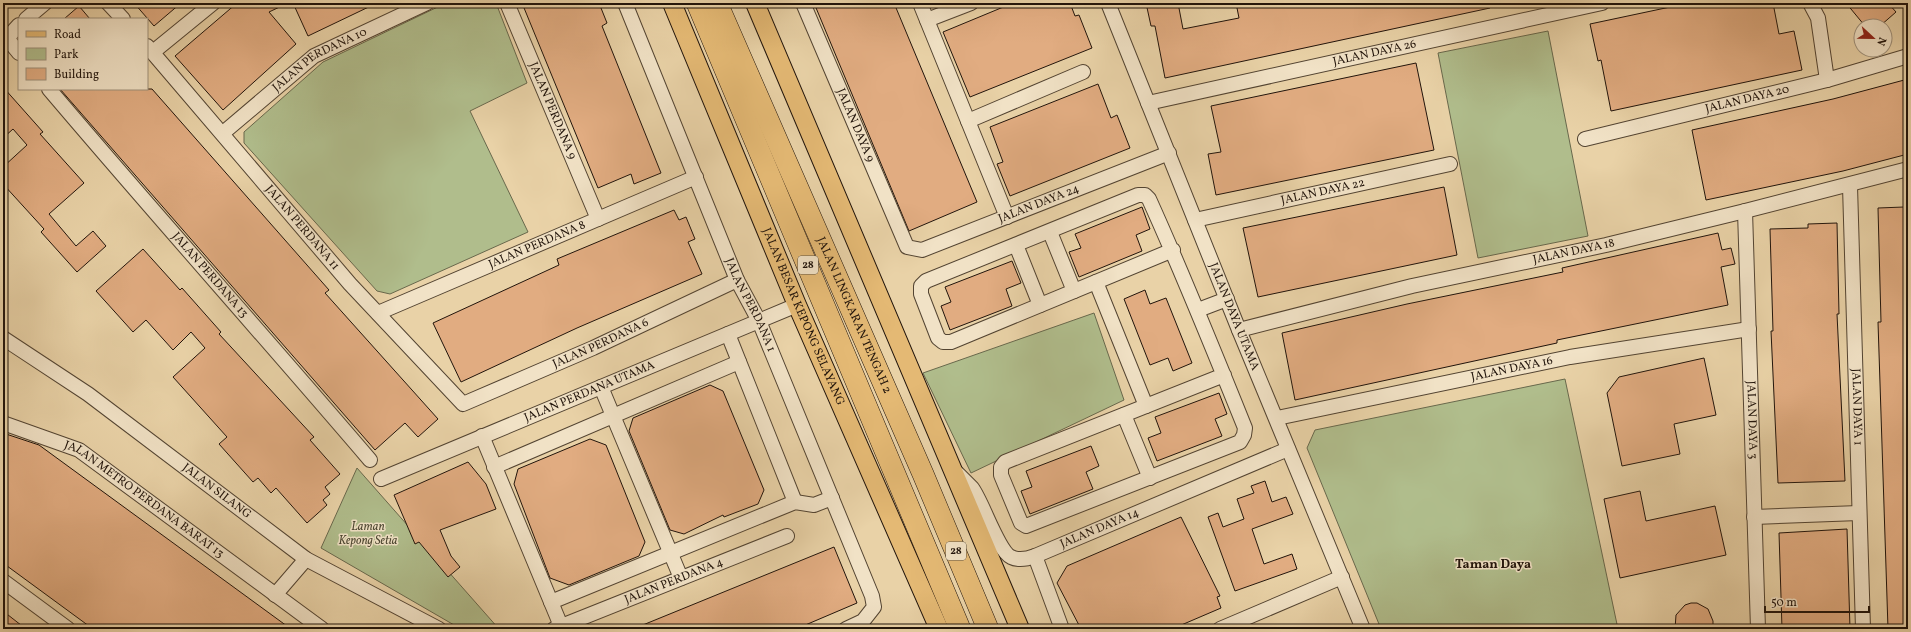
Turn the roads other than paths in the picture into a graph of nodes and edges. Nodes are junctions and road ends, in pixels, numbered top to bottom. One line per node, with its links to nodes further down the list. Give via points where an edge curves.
1 (45, 3): 17 (street)
2 (108, 3): 18 (street)
3 (213, 3): 23 (street)
4 (427, 3): 30 (street, JALAN PERDANA 10, via 314,56)
5 (507, 3): 39 (street, JALAN PERDANA 9)
6 (625, 3): 35 (street, JALAN PERDANA 1)
7 (672, 3): 49 (main road, JALAN BESAR KEPONG SELAYANG)
8 (697, 3): 21 (highway, JALAN LINGKARAN TENGAH 2 / 28)
9 (717, 3): 21 (highway, JALAN LINGKARAN TENGAH 2 / 28)
10 (755, 3): 71 (main road)
11 (803, 3): 43 (street, JALAN DAYA 9)
12 (920, 3): 19 (street)
13 (971, 3): 19 (street)
14 (1108, 3): 28 (street, JALAN DAYA UTAMA)
15 (1602, 3): 28 (street, JALAN DAYA 26)
16 (1810, 3): 26 (street, via 1818,18)
17 (27, 18)
18 (122, 18)
19 (927, 20): 29 (street)
20 (18, 26): 22 (street, via 9,36)
21 (725, 46): 93 (highway, JALAN LINGKARAN TENGAH 2 / 28); 94 (highway, JALAN LINGKARAN TENGAH 2 / 28, via 924,474)
22 (15, 48)
23 (150, 49): 30 (street, JALAN PERDANA 11)
24 (1908, 56): 26 (street, JALAN DAYA 20)
25 (1083, 72): 29 (street)
26 (1827, 80): 31 (street, JALAN DAYA 20)
27 (51, 90): 69 (street, JALAN PERDANA 13, via 147,206)
28 (1148, 103): 32 (street, JALAN DAYA UTAMA)
29 (968, 121): 38 (street)
30 (222, 133): 52 (street, JALAN PERDANA 11)
31 (1585, 139)
32 (1169, 154): 38 (street, JALAN DAYA 24); 40 (street, JALAN DAYA UTAMA)
33 (1450, 164): 40 (street, JALAN DAYA 22)
34 (1908, 169): 36 (street, JALAN DAYA 18)
35 (696, 177): 39 (street, JALAN PERDANA 8); 45 (street, JALAN PERDANA 1)
36 (1850, 186): 37 (street, JALAN DAYA 18); 76 (street, JALAN DAYA 1)
37 (1745, 211): 54 (street, JALAN DAYA 3); 55 (street, JALAN DAYA 18, via 1606,245 1412,286)
38 (1007, 217): 43 (street, JALAN DAYA 24, via 922,250)
39 (598, 219): 52 (street, JALAN PERDANA 8)
40 (1195, 220): 48 (street, JALAN DAYA UTAMA)
41 (1050, 232): 42 (street); 44 (street, via 1145,195); 47 (street)
42 (1016, 245): 50 (street); 50 (street, via 926,280 921,286 921,294 938,338 943,342 950,342)
43 (907, 247)
44 (1173, 250): 46 (street); 51 (street)
45 (737, 280): 53 (street, JALAN PERDANA 1); 61 (street, JALAN PERDANA 6, via 592,348)
46 (1096, 282): 47 (street); 62 (street)
47 (1074, 291): 50 (street)
48 (1227, 299): 51 (street); 55 (street, JALAN DAYA UTAMA)
49 (797, 305): 53 (street, JALAN PERDANA UTAMA); 92 (main road, JALAN BESAR KEPONG SELAYANG)
50 (1040, 305)
51 (1198, 310): 59 (street)
52 (378, 313): 61 (street, JALAN PERDANA 11)
53 (759, 321): 56 (street, JALAN PERDANA UTAMA); 74 (street, JALAN PERDANA 1)
54 (1749, 329): 65 (street, JALAN DAYA 16, via 1570,357); 77 (street, JALAN DAYA 3)
55 (1239, 330): 65 (street, JALAN DAYA UTAMA)
56 (728, 334): 58 (street); 60 (street, JALAN PERDANA UTAMA)
57 (3, 338): 81 (street, JALAN SILANG, via 88,394)
58 (739, 362): 64 (street); 75 (street)
59 (1224, 375): 62 (street); 73 (street, via 1245,428 1240,442)
60 (601, 387): 64 (street); 67 (street, JALAN PERDANA UTAMA)
61 (463, 404)
62 (1146, 406): 63 (street)
63 (1124, 415): 73 (street); 73 (street, via 1005,462 1001,467 1004,482 1021,523 1026,526)
64 (613, 416): 70 (street); 79 (street)
65 (1277, 418): 68 (street, JALAN DAYA UTAMA)
66 (3, 423): 85 (street, JALAN METRO PERDANA BARAT 13, via 79,450)
67 (482, 436): 70 (street); 72 (street, JALAN PERDANA UTAMA)
68 (1288, 449): 80 (street, JALAN DAYA 14); 83 (street, JALAN DAYA UTAMA)
69 (370, 460)
70 (494, 467): 86 (street)
71 (952, 468): 80 (street, JALAN DAYA 14, via 972,488 1004,552 1011,558 1022,560); 95 (main road)
72 (381, 478)
73 (1150, 478)
74 (832, 498): 75 (street, via 814,505); 91 (street, JALAN PERDANA 1, via 872,596 874,607 864,622)
75 (795, 502): 79 (street)
76 (1859, 513): 77 (street); 100 (street, JALAN DAYA 1)
77 (1754, 517): 99 (street, JALAN DAYA 3)
78 (787, 536): 82 (street, JALAN PERDANA 4)
79 (670, 553): 82 (street); 86 (street)
80 (1035, 556): 96 (street)
81 (306, 559): 85 (street); 90 (street, JALAN SILANG)
82 (681, 578): 87 (street, JALAN PERDANA 4)
83 (1342, 578): 97 (street); 98 (street, JALAN DAYA UTAMA)
84 (3, 581): 88 (street)
85 (275, 594): 89 (street, JALAN METRO PERDANA BARAT 13)
86 (551, 602): 87 (street)
87 (557, 628)
88 (68, 629)
89 (322, 629)
90 (439, 629)
91 (846, 629)
92 (939, 629)
93 (960, 629)
94 (988, 629)
95 (1020, 629)
96 (1062, 629)
97 (1220, 629)
98 (1363, 629)
99 (1758, 629)
100 (1863, 629)

